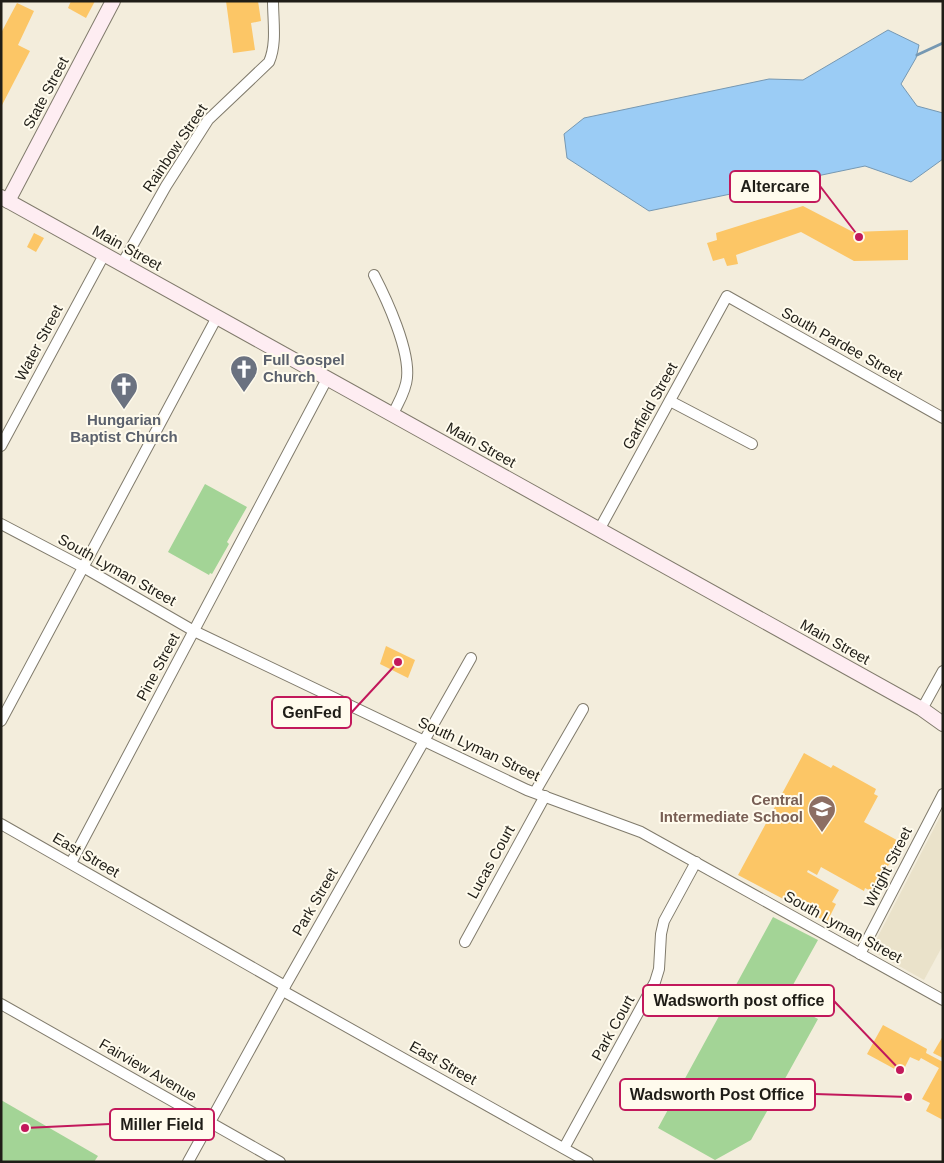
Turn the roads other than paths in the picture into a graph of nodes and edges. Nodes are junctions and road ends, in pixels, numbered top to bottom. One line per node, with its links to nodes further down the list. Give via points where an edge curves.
1 (113, 1): 3 (main road, State Street)
2 (273, 1): 5 (street, Rainbow Street, via 273,54 269,62 208,120)
3 (4, 199): 4 (main road, Main Street)
4 (104, 255): 5 (main road, Main Street); 14 (street, Water Street)
5 (122, 264): 8 (main road, Main Street)
6 (374, 274): 11 (street, via 401,339 408,368 405,389)
7 (727, 296): 10 (street, Garfield Street); 12 (street, South Pardee Street)
8 (217, 317): 9 (main road, Main Street); 17 (street)
9 (328, 379): 11 (main road, Main Street); 18 (street, Pine Street)
10 (670, 401): 13 (street); 16 (street, Garfield Street)
11 (392, 414): 16 (main road, Main Street)
12 (943, 418)
13 (752, 444)
14 (1, 446)
15 (1, 524): 17 (street, South Lyman Street)
16 (599, 530): 22 (main road, Main Street)
17 (83, 567): 18 (street, South Lyman Street); 23 (street)
18 (194, 631): 25 (street, South Lyman Street); 30 (street, Pine Street)
19 (471, 658): 25 (street, Park Street)
20 (943, 671): 22 (street)
21 (583, 709): 26 (street, Lucas Court)
22 (922, 709): 24 (main road, Main Street)
23 (1, 721)
24 (943, 724)
25 (424, 740): 26 (street, South Lyman Street); 33 (street, Park Street)
26 (540, 794): 29 (street, South Lyman Street, via 641,832); 31 (street, Lucas Court)
27 (943, 794): 32 (street, Wright Street)
28 (1, 824): 30 (street, East Street)
29 (696, 862): 32 (street, South Lyman Street); 37 (street, Park Court, via 664,921 659,969 654,982)
30 (71, 863): 33 (street, East Street)
31 (465, 942)
32 (860, 954): 34 (street, South Lyman Street)
33 (284, 988): 36 (street, Park Street); 37 (street, East Street)
34 (943, 1000)
35 (1, 1004): 36 (street, Fairview Avenue)
36 (210, 1122): 38 (street, Park Street); 39 (street, Fairview Avenue)
37 (564, 1148): 40 (street, East Street)
38 (188, 1162)
39 (280, 1162)
40 (588, 1162)

